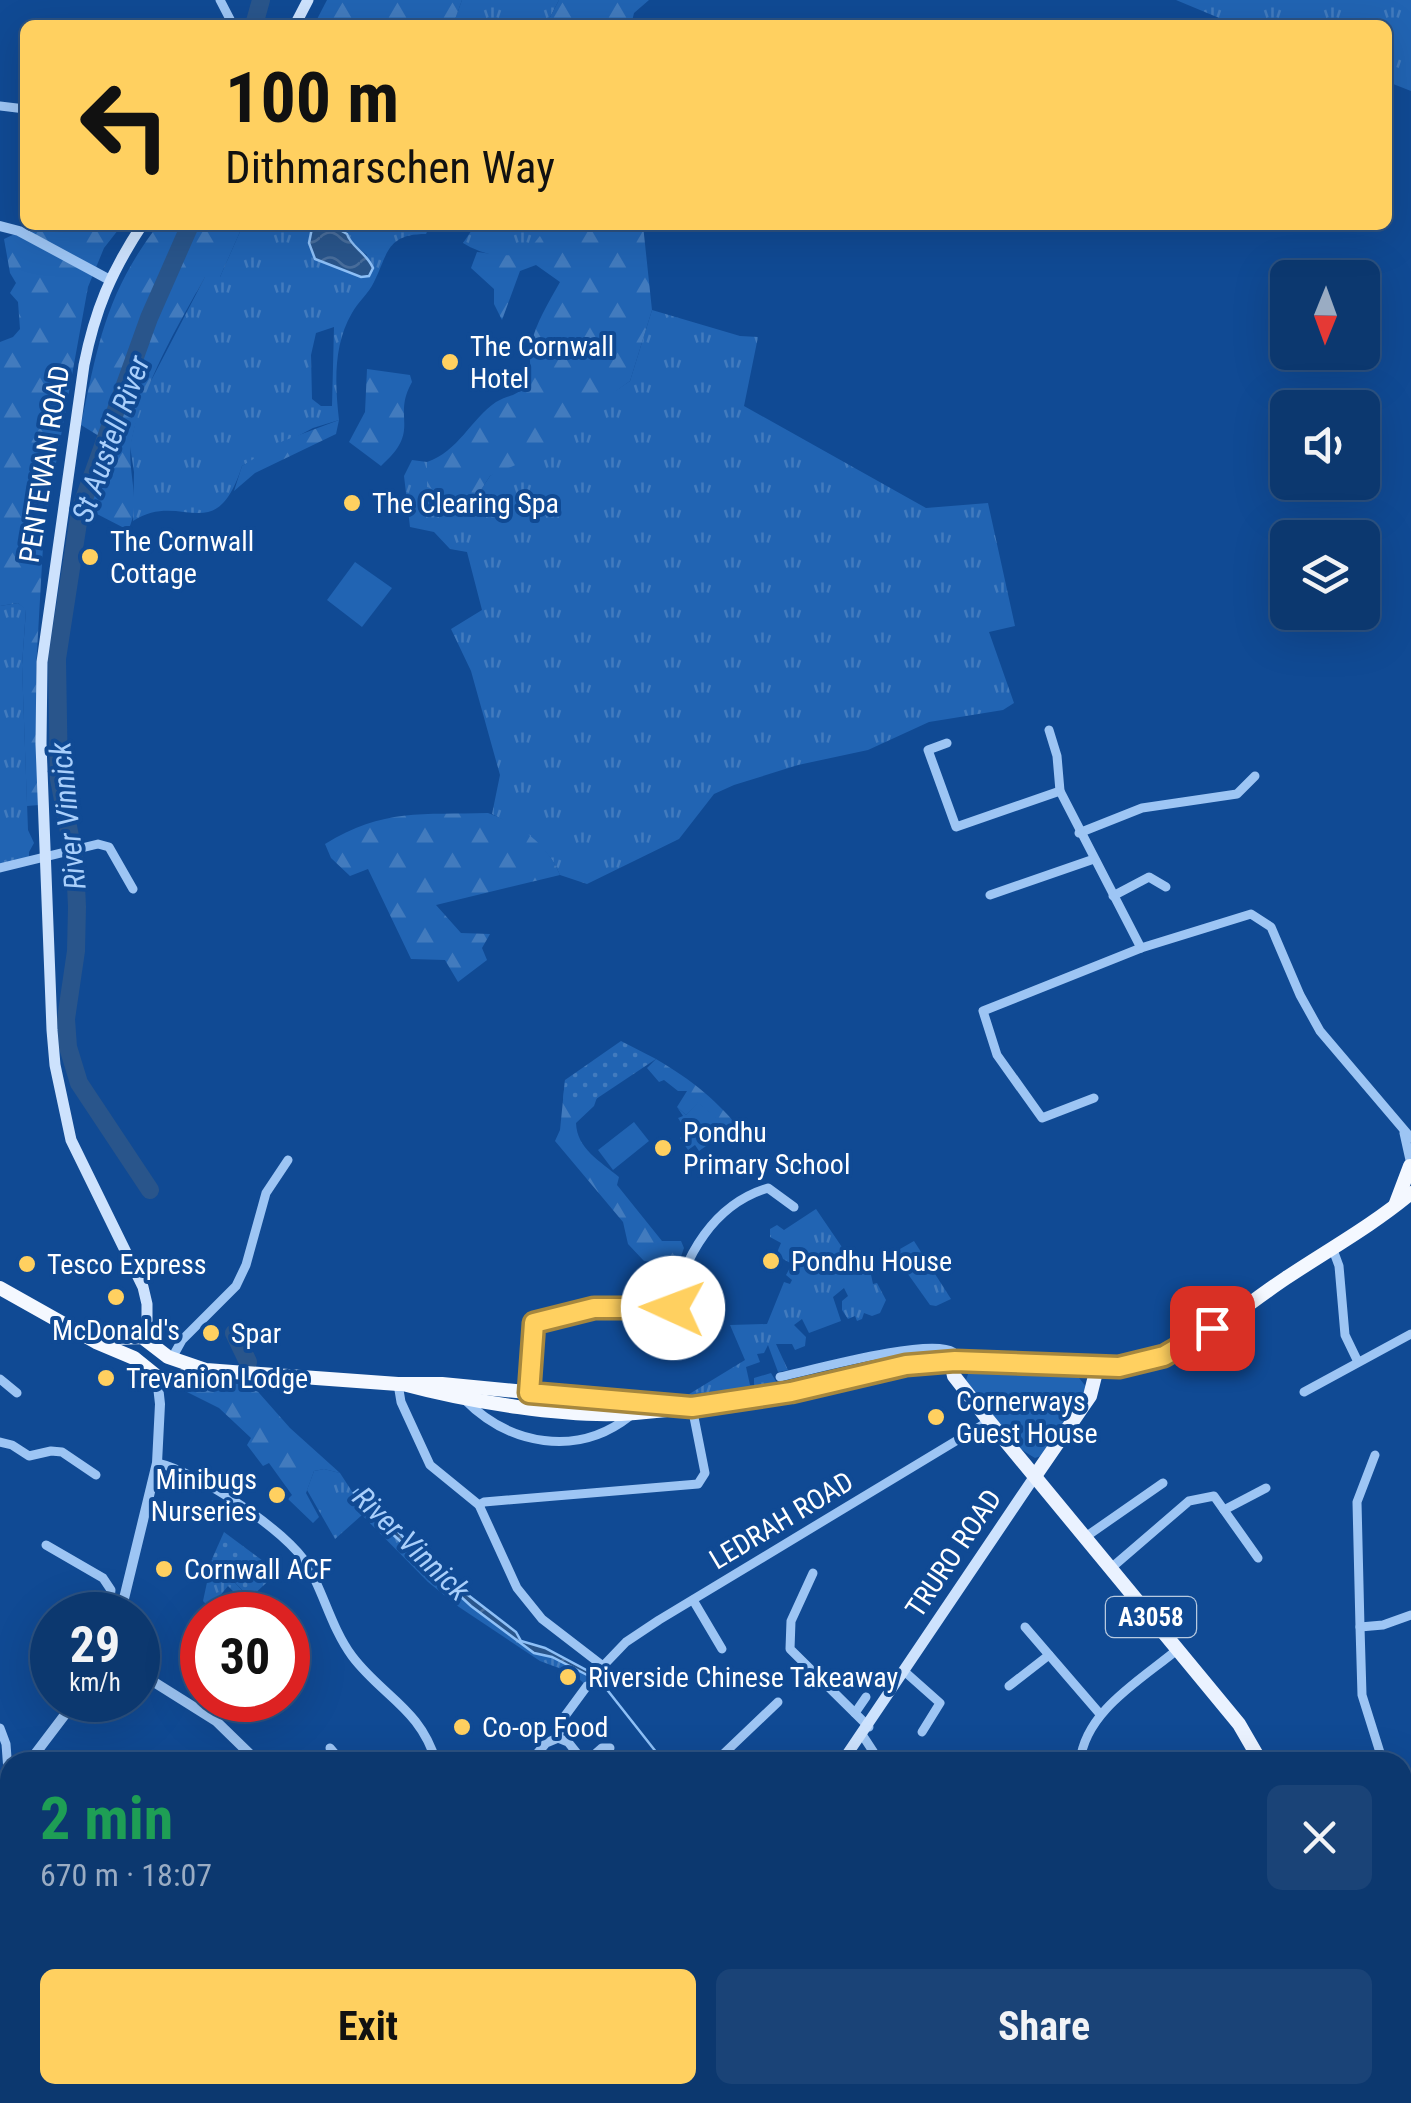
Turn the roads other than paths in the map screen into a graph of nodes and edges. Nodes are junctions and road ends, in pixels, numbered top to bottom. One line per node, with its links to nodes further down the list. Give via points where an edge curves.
1 (28, 230): 3 (street)
2 (139, 230): 3 (main road, PENTEWAN ROAD)
3 (108, 279): 9 (main road, PENTEWAN ROAD, via 84,365 46,626)
4 (1049, 730): 7 (street)
5 (947, 744): 7 (street, via 928,750 956,827)
6 (1255, 776): 8 (street, via 1236,794 1142,808)
7 (1060, 791): 8 (street)
8 (1079, 833): 10 (street)
9 (46, 858): 11 (street); 13 (street, via 109,847); 28 (main road, PENTEWAN ROAD, via 52,1030 63,1108 76,1152 142,1287 147,1304)
10 (1094, 859): 14 (street); 15 (street)
11 (0, 868)
12 (1166, 887): 15 (street, via 1149,876)
13 (133, 889)
14 (990, 895)
15 (1113, 896): 16 (street)
16 (1141, 948): 17 (street, via 983,1011 997,1054 1042,1118); 18 (street, via 1250,914 1271,927 1320,1031)
17 (1094, 1098)
18 (1407, 1135): 20 (street)
19 (288, 1160): 34 (street, via 266,1193 243,1274 182,1340)
20 (1411, 1163): 22 (highway)
21 (1411, 1193): 22 (highway)
22 (1394, 1206): 24 (highway)
23 (794, 1207): 41 (street, via 768,1188 742,1198 694,1249 673,1308 594,1308 534,1323)
24 (1332, 1248): 31 (street, via 1345,1335); 33 (highway, via 1164,1356)
25 (0, 1288): 26 (highway)
26 (82, 1331): 28 (highway); 29 (highway)
27 (1411, 1334): 31 (street)
28 (139, 1340): 29 (highway, via 124,1348); 34 (highway)
29 (131, 1357): 34 (highway)
30 (953, 1362): 32 (highway); 33 (highway); 44 (main road, A3058, via 954,1376)
31 (1358, 1362): 39 (street)
32 (866, 1366): 35 (street); 42 (highway, via 791,1392)
33 (1097, 1368): 49 (main road, TRURO ROAD, via 1090,1396)
34 (168, 1369): 37 (highway); 47 (street)
35 (780, 1377)
36 (0, 1379): 38 (street)
37 (401, 1384): 40 (highway); 41 (highway, via 442,1384); 52 (street, via 400,1402 430,1465)
38 (18, 1392)
39 (1304, 1392)
40 (464, 1398): 41 (highway); 43 (street, via 499,1427 547,1442 590,1436)
41 (528, 1400): 42 (highway); 43 (highway, via 578,1412)
42 (688, 1407): 43 (highway); 52 (street, via 705,1474 698,1484)
43 (632, 1414)
44 (989, 1421): 49 (main road, A3058); 61 (street, LEDRAH ROAD)
45 (0, 1442): 48 (street, via 29,1456 62,1452)
46 (1376, 1455): 64 (street, via 1357,1502)
47 (157, 1463): 60 (street); 89 (street, via 184,1470 296,1550 350,1653 422,1728)
48 (96, 1475)
49 (1035, 1476): 54 (main road, A3058); 68 (main road, TRURO ROAD)
50 (1163, 1483): 54 (street)
51 (1266, 1488): 53 (street)
52 (479, 1505): 61 (street, LEDRAH ROAD, via 531,1607 604,1666 626,1642)
53 (1224, 1510): 56 (street); 57 (street, via 1214,1496 1189,1502)
54 (1084, 1538): 57 (main road, A3058)
55 (46, 1545): 59 (street, via 103,1578)
56 (1258, 1558)
57 (1110, 1568): 66 (main road, A3058)
58 (813, 1572): 76 (street, via 791,1621 790,1649)
59 (111, 1592)
60 (126, 1592)
61 (692, 1600): 65 (street)
62 (1411, 1615): 64 (street)
63 (1025, 1626): 67 (street)
64 (1360, 1627): 98 (street, via 1362,1695)
65 (722, 1649)
66 (1178, 1649): 77 (street); 97 (main road, A3058)
67 (1049, 1655): 71 (street); 77 (street)
68 (904, 1670): 75 (street); 80 (main road, TRURO ROAD)
69 (160, 1686): 87 (street, via 216,1722)
70 (587, 1686): 82 (street, via 562,1720)
71 (1009, 1686)
72 (952, 1695): 75 (street)
73 (866, 1697): 76 (street)
74 (778, 1702): 93 (street)
75 (940, 1703): 81 (street)
76 (856, 1713): 80 (street)
77 (1100, 1714): 96 (street)
78 (59, 1722): 86 (street)
79 (0, 1728): 85 (street)
80 (866, 1731): 94 (main road, TRURO ROAD); 95 (street)
81 (922, 1732)
82 (558, 1738): 90 (street); 91 (street)
83 (330, 1748): 88 (street)
84 (610, 1748): 92 (street)
85 (7, 1752)
86 (37, 1752)
87 (248, 1752)
88 (333, 1752)
89 (432, 1752)
90 (538, 1752)
91 (576, 1752)
92 (597, 1752)
93 (726, 1752)
94 (850, 1752)
95 (875, 1752)
96 (1081, 1752)
97 (1255, 1752)
98 (1380, 1752)

